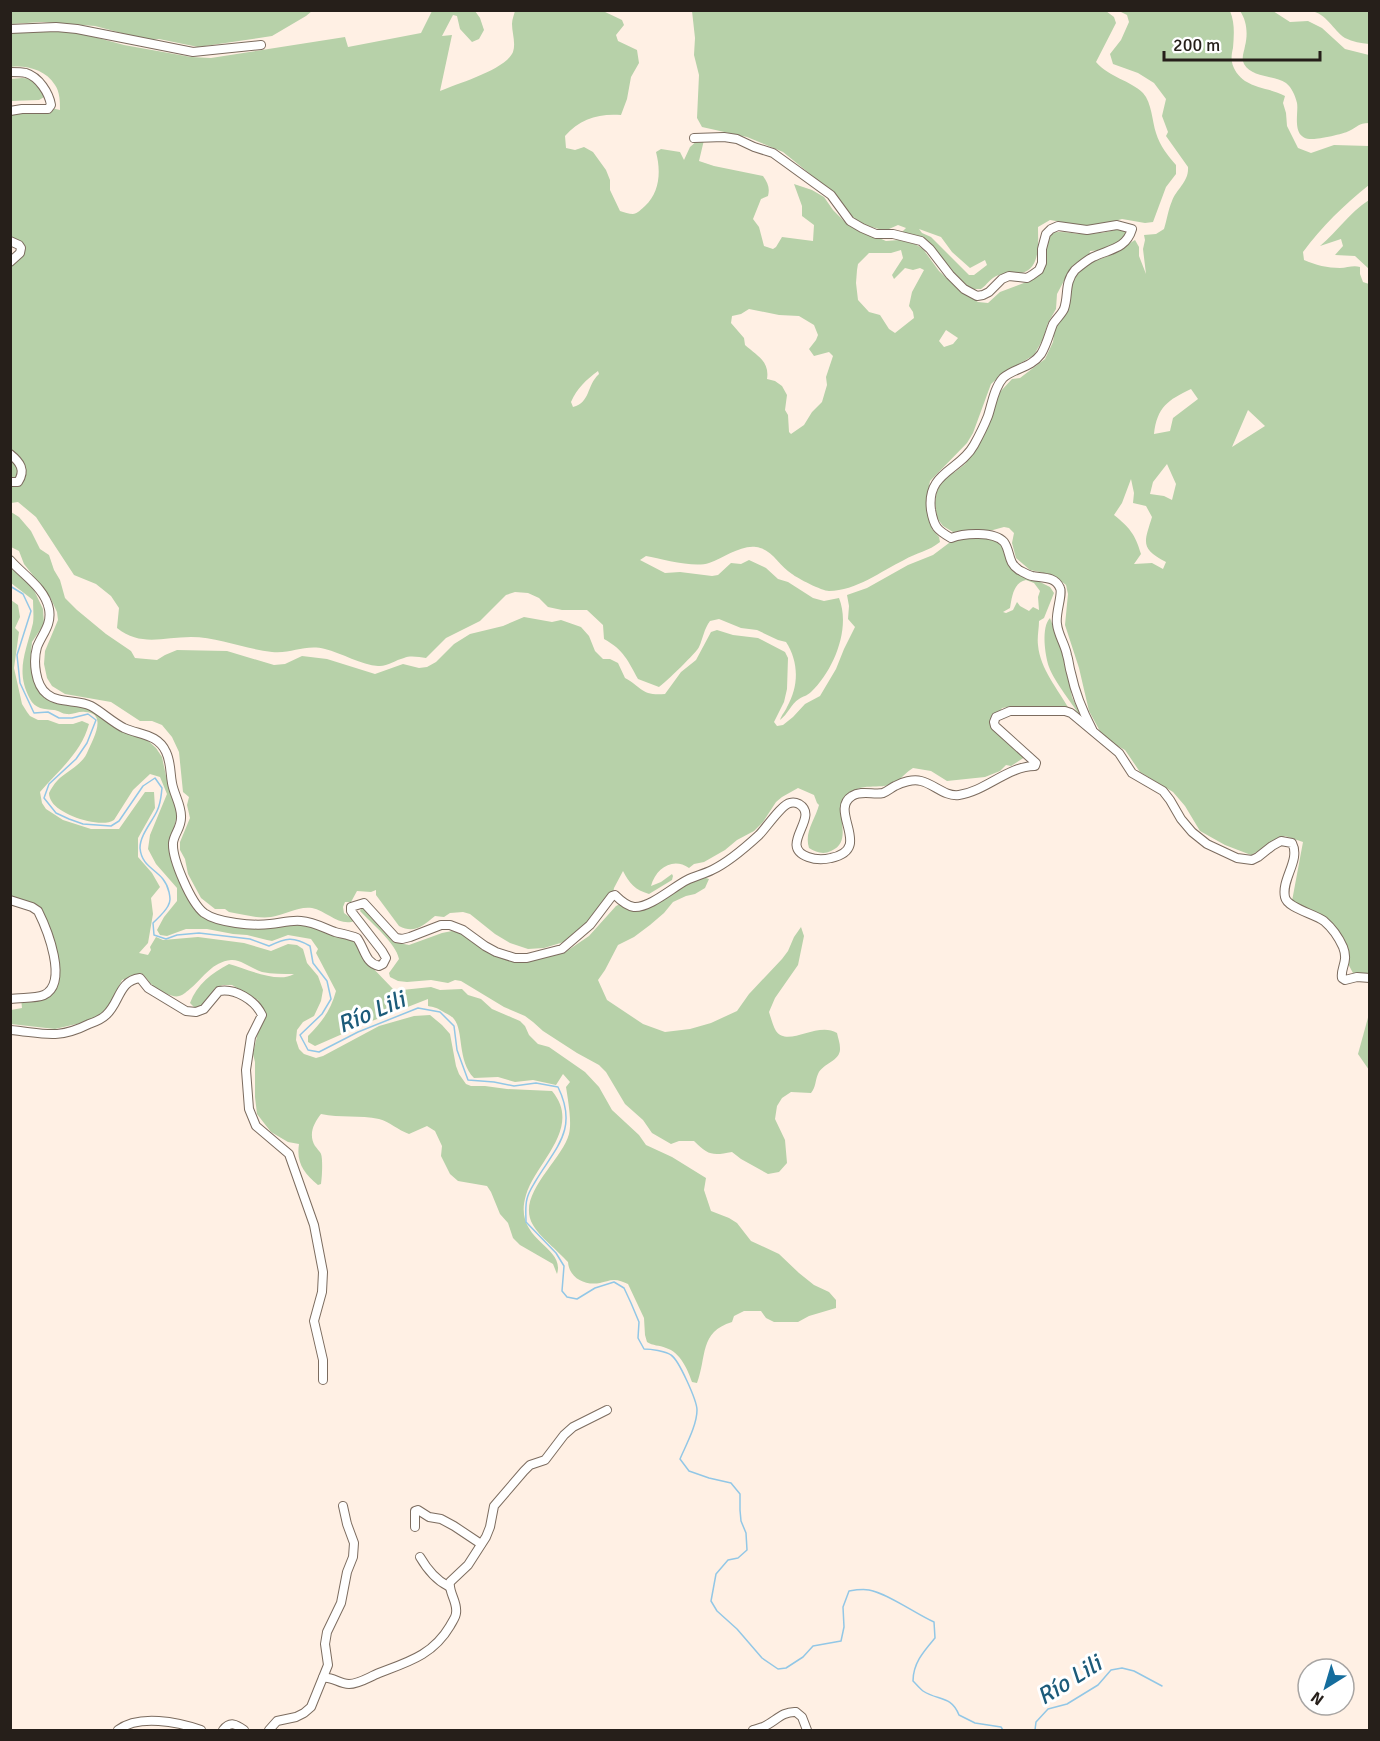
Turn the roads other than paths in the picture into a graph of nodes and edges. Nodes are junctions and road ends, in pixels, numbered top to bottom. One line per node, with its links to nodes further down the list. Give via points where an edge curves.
1 (10, 29): 2 (street, via 77,29 193,52)
2 (261, 45)
3 (10, 72): 4 (street, via 25,72 34,77 51,105 48,109)
4 (10, 111)
5 (694, 138): 11 (street, via 737,139 773,153 831,195 850,220 862,228 921,241 964,289 977,296 1009,276 1027,278 1039,270 1046,234 1051,229 1058,226 1087,230 1117,225 1132,229 1124,244 1086,261 1073,273 1064,307 1041,353 1035,361 1005,376 974,445 962,461 945,471 932,493 934,525 942,534 951,538 982,534 999,538 1018,569 1049,578 1060,587 1057,627)
6 (10, 241): 7 (street, via 21,248)
7 (10, 262)
8 (10, 454): 9 (street, via 22,469 18,482)
9 (10, 482)
10 (10, 560): 11 (street, via 35,585 49,607 50,619 37,647 35,662 40,686 57,699 90,705 126,729 148,735 166,752 181,810 173,847 197,906 211,916 245,924 314,923 357,938 376,966 386,958 351,911 356,905 363,903 369,907 396,938 450,925 496,952 527,958 568,945 590,925 612,896 633,907 639,906 713,870 758,836 789,802 806,811 797,849 821,860 834,858 851,843 845,806 856,794 882,793 896,785 917,781 959,795 1022,767 1037,765 995,726 996,717 1010,711 1065,711)
11 (1093, 731): 13 (street, via 1119,753 1132,773 1163,791 1181,819 1207,844 1237,858 1252,860 1281,841 1292,843 1295,851 1286,899 1325,922 1339,940 1346,962 1342,978)
12 (10, 900): 14 (street, via 38,911 56,961 49,991)
13 (1370, 978)
14 (10, 999)
15 (10, 1030): 16 (street, via 61,1035 80,1029 106,1016 121,989 140,978 148,988 186,1011 204,1009 224,990 253,1003 262,1014 251,1037 246,1070 249,1110 256,1126 289,1154 314,1225 323,1272 314,1321 323,1360)
16 (323, 1380)
17 (607, 1410): 20 (street, via 573,1427 545,1460 524,1471 494,1506 490,1527)
18 (343, 1506): 23 (street, via 354,1543 353,1557 341,1603 327,1632 328,1665)
19 (415, 1527): 20 (street, via 414,1514 418,1510 454,1526)
20 (481, 1544): 22 (street)
21 (420, 1557): 22 (street, via 426,1568)
22 (448, 1586): 23 (street, via 456,1613 429,1650 408,1663 358,1682)
23 (323, 1678): 28 (street, via 311,1707 296,1717 277,1721)
24 (118, 1731): 25 (street, via 135,1722 183,1724)
25 (201, 1731)
26 (223, 1731): 27 (street, via 231,1724)
27 (244, 1731)
28 (269, 1731)
29 (753, 1731): 30 (street, via 791,1711 802,1717)
30 (807, 1731)

